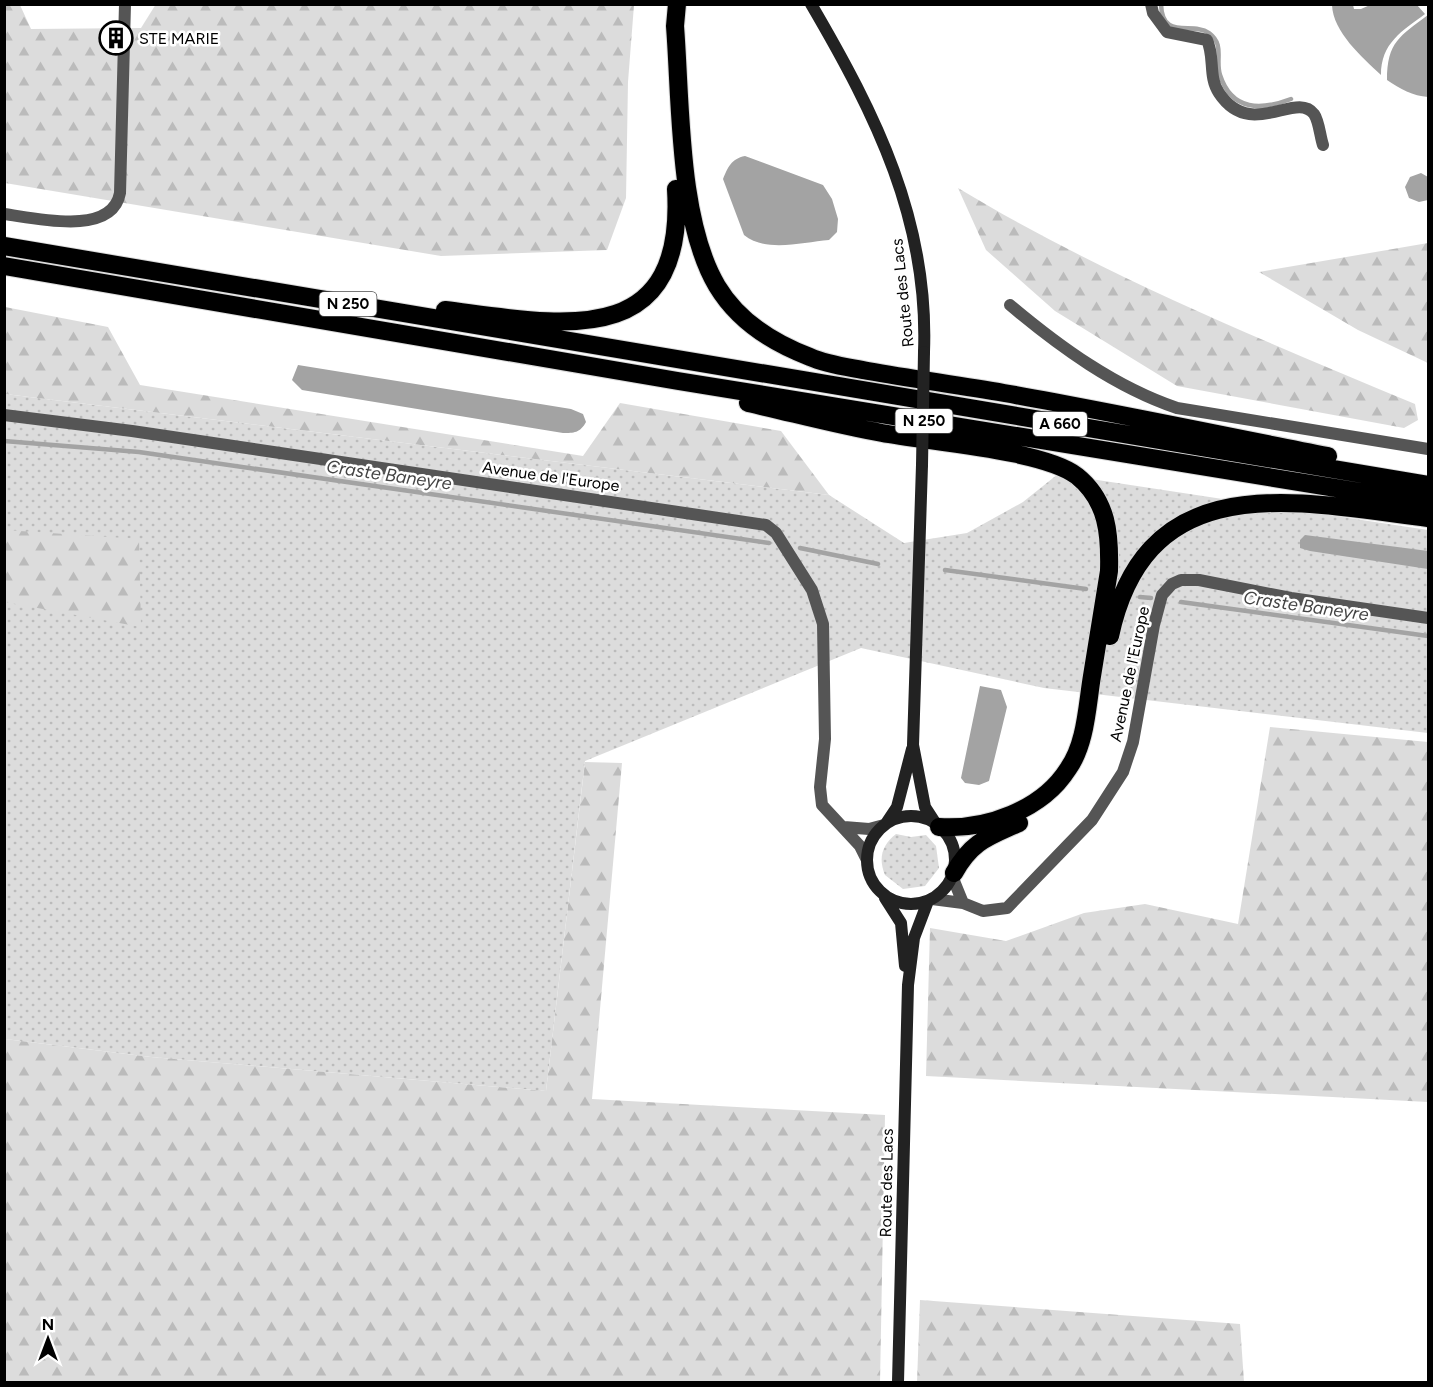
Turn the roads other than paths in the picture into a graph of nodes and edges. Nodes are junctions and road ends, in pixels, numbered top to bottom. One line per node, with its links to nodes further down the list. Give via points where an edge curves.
1 (125, 4): 7 (street, via 120,193 113,211 78,221)
2 (665, 4): 10 (highway, via 677,227 664,273 632,306 585,322 551,322)
3 (676, 4): 16 (highway, via 686,177 694,230 718,287 734,309 773,340 839,366 1004,393 1331,456)
4 (811, 4): 20 (main road, Route des Lacs, bridge, via 879,128 899,179 919,265 924,352)
5 (1151, 4): 6 (street, via 1167,32 1207,40 1212,78 1229,105 1256,116 1297,106 1308,108 1315,115)
6 (1323, 145)
7 (4, 214)
8 (4, 246): 10 (highway, N 250)
9 (4, 266): 13 (highway, N 250)
10 (211, 280): 12 (highway, N 250)
11 (1010, 305): 15 (street, via 1066,349 1146,398 1177,408)
12 (693, 363): 16 (highway, A 660)
13 (678, 381): 17 (highway, N 250); 22 (highway, via 748,404 882,433 1049,462 1076,475 1097,498 1108,528 1108,571 1086,716 1069,768 1044,796 1012,814 966,826)
14 (4, 415): 23 (street, Avenue de l'Europe, via 766,525 776,533 801,572 821,613 825,739 820,800 826,813)
15 (1428, 449)
16 (1428, 482)
17 (1428, 503)
18 (1428, 518): 25 (highway, via 1260,502 1209,511 1170,533 1138,565 1120,600 1089,749 1075,779 1036,814 969,849)
19 (1428, 618): 28 (street, Avenue de l'Europe, via 1199,580 1172,584 1162,595 1154,625 1129,756 1105,803 1007,909 983,911)
20 (913, 745): 21 (main road, Route des Lacs, via 897,807); 22 (main road, Route des Lacs, via 925,807)
21 (884, 825): 22 (main road, via 909,816); 23 (street, via 869,829); 24 (main road, via 875,835)
22 (937, 825): 25 (main road, via 953,845)
23 (844, 826): 24 (street, Avenue de l'Europe)
24 (867, 860): 26 (main road, via 874,884)
25 (953, 874): 27 (main road, via 942,892); 28 (street)
26 (883, 894): 27 (main road, via 907,904); 29 (main road, Route des Lacs, via 901,923)
27 (930, 900): 28 (street, Avenue de l'Europe); 29 (main road, Route des Lacs, via 914,938)
28 (963, 903)
29 (908, 985): 30 (main road, Route des Lacs)
30 (898, 1383)

